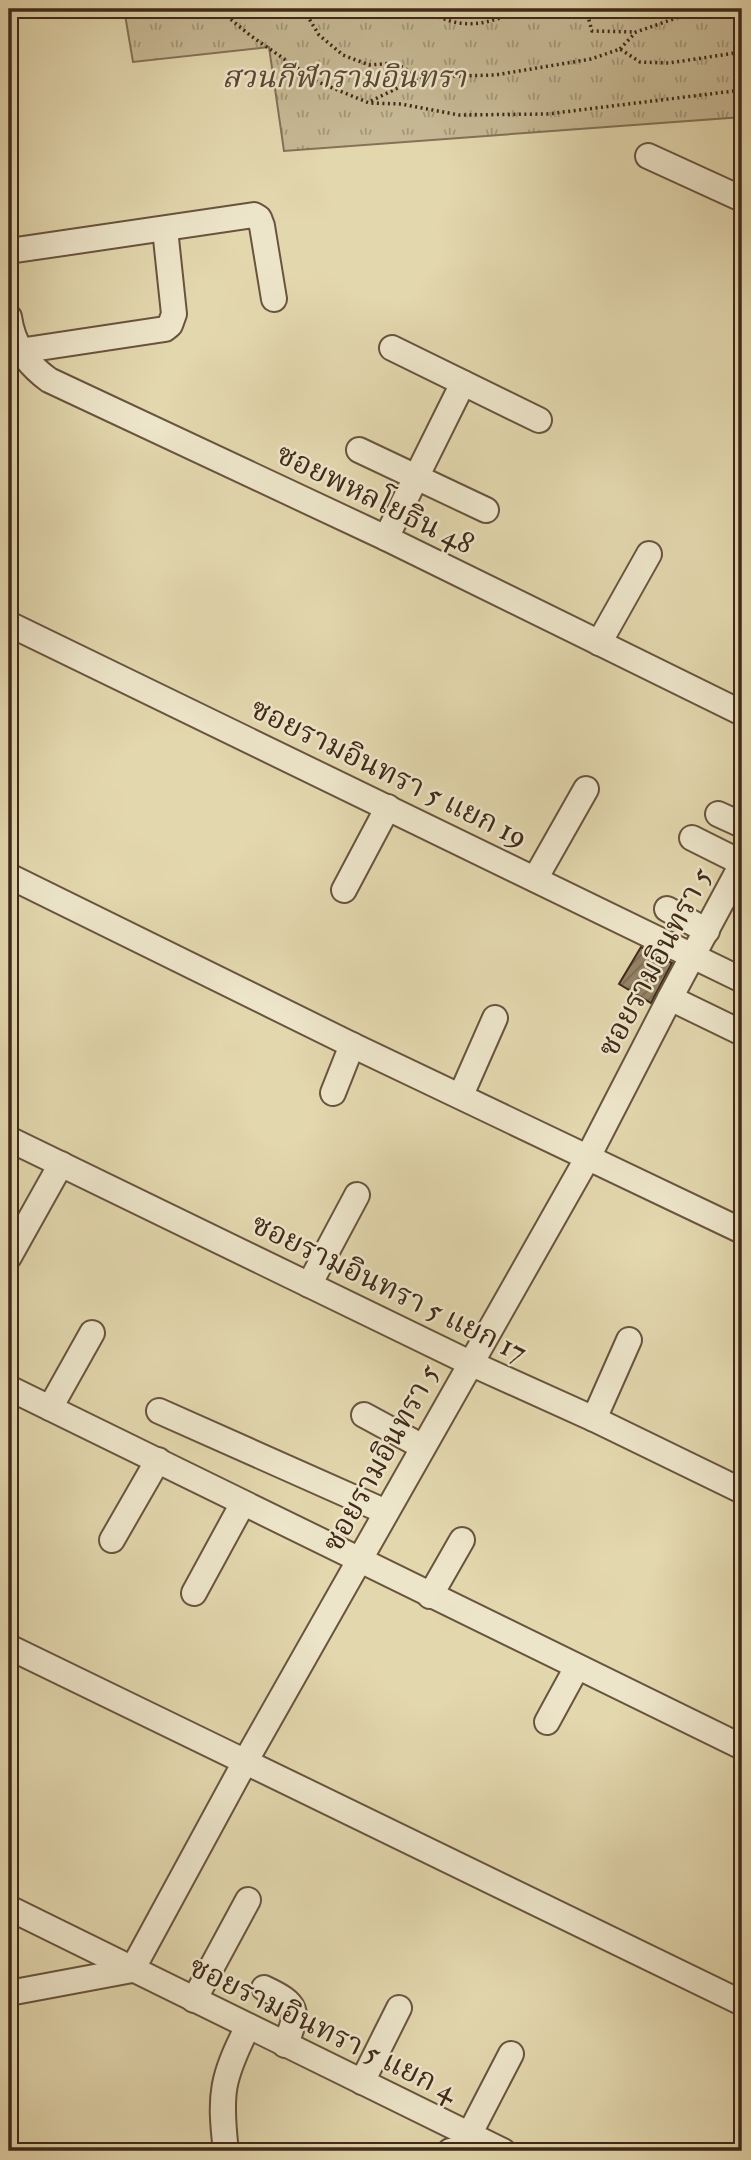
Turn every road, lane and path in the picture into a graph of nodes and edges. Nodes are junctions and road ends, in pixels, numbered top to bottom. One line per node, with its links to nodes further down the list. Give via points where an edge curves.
1 (218, 9): 12 (path, via 316,81)
2 (298, 9): 10 (path, via 343,55 369,65 395,63)
3 (424, 9): 4 (path, via 467,26)
4 (523, 9)
5 (586, 9): 7 (path, via 592,32)
6 (718, 9): 7 (path)
7 (636, 32): 8 (path)
8 (620, 49): 9 (path, via 640,62); 10 (path, via 591,59 495,75)
9 (742, 52)
10 (420, 77): 12 (path)
11 (742, 90): 12 (path, via 547,114 459,115)
12 (369, 103)
13 (648, 156): 14 (street)
14 (742, 200)
15 (165, 229): 16 (street); 17 (street, via 254,215 259,218); 20 (street, via 174,314 170,325)
16 (9, 251)
17 (274, 299)
18 (9, 317): 20 (street, ซอยพหลโยธิน 48)
19 (392, 348): 21 (street)
20 (19, 351): 26 (street, ซอยพหลโยธิน 48, via 49,380)
21 (463, 383): 22 (street); 24 (street)
22 (539, 420)
23 (359, 450): 24 (street)
24 (418, 476): 25 (street); 26 (street)
25 (486, 510)
26 (386, 538): 29 (street, ซอยพหลโยธิน 48)
27 (649, 554): 29 (street)
28 (9, 624): 32 (street, ซอยรามอินทรา 5 แยก 19)
29 (599, 643): 30 (street, ซอยพหลโยธิน 48)
30 (742, 713)
31 (586, 789): 38 (street)
32 (388, 807): 38 (street, ซอยรามอินทรา 5 แยก 19); 39 (street)
33 (718, 814): 34 (street)
34 (742, 825)
35 (692, 838): 36 (street)
36 (742, 863): 41 (street, ซอยรามอินทรา 5)
37 (9, 876): 47 (street)
38 (535, 878): 42 (street, ซอยรามอินทรา 5 แยก 19)
39 (344, 890)
40 (667, 909): 41 (street)
41 (707, 931): 42 (street, ซอยรามอินทรา 5)
42 (694, 956): 43 (street, ซอยรามอินทรา 5 แยก 19); 44 (street, ซอยรามอินทรา 5)
43 (742, 979)
44 (670, 998): 46 (street); 51 (street, ซอยรามอินทรา 5)
45 (495, 1018): 49 (street)
46 (742, 1033)
47 (352, 1045): 48 (street); 49 (street)
48 (333, 1093)
49 (461, 1095): 51 (street)
50 (9, 1139): 52 (street, ซอยรามอินทรา 5 แยก 17)
51 (588, 1157): 54 (street); 59 (street, ซอยรามอินทรา 5)
52 (61, 1164): 55 (street); 56 (street, ซอยรามอินทรา 5 แยก 17)
53 (357, 1195): 56 (street)
54 (742, 1231)
55 (9, 1257)
56 (309, 1285): 59 (street, ซอยรามอินทรา 5 แยก 17)
57 (92, 1333): 61 (street)
58 (629, 1340): 64 (street)
59 (470, 1363): 64 (street, ซอยรามอินทรา 5 แยก 17); 65 (street, ซอยรามอินทรา 5)
60 (9, 1388): 61 (street)
61 (50, 1408): 66 (street)
62 (159, 1411): 69 (street)
63 (364, 1415): 65 (street)
64 (594, 1419): 67 (street, ซอยรามอินทรา 5 แยก 17)
65 (423, 1447): 69 (street, ซอยรามอินทรา 5)
66 (158, 1460): 68 (street); 71 (street)
67 (742, 1491)
68 (243, 1503): 72 (street); 73 (street)
69 (386, 1512): 72 (street, ซอยรามอินทรา 5)
70 (462, 1539): 74 (street)
71 (112, 1540)
72 (360, 1561): 74 (street); 79 (street, ซอยรามอินทรา 5)
73 (194, 1593)
74 (430, 1596): 76 (street)
75 (9, 1647): 79 (street)
76 (577, 1667): 77 (street); 78 (street)
77 (547, 1722)
78 (742, 1747)
79 (245, 1762): 82 (street, ซอยรามอินทรา 5); 86 (street)
80 (248, 1900): 85 (street)
81 (9, 1909): 82 (street, ซอยรามอินทรา 5 แยก 4)
82 (132, 1970): 84 (street); 85 (street, ซอยรามอินทรา 5 แยก 4)
83 (264, 1989): 89 (street, via 286,1999 295,2012)
84 (9, 1993)
85 (194, 2000): 88 (street, ซอยรามอินทรา 5 แยก 4)
86 (742, 2003)
87 (400, 2008): 91 (street)
88 (248, 2026): 89 (street, ซอยรามอินทรา 5 แยก 4); 93 (street, via 223,2091)
89 (285, 2045): 91 (street, ซอยรามอินทรา 5 แยก 4)
90 (511, 2054): 92 (street)
91 (362, 2082): 92 (street, ซอยรามอินทรา 5 แยก 4)
92 (486, 2143): 94 (street)
93 (226, 2151)
94 (450, 2151)

